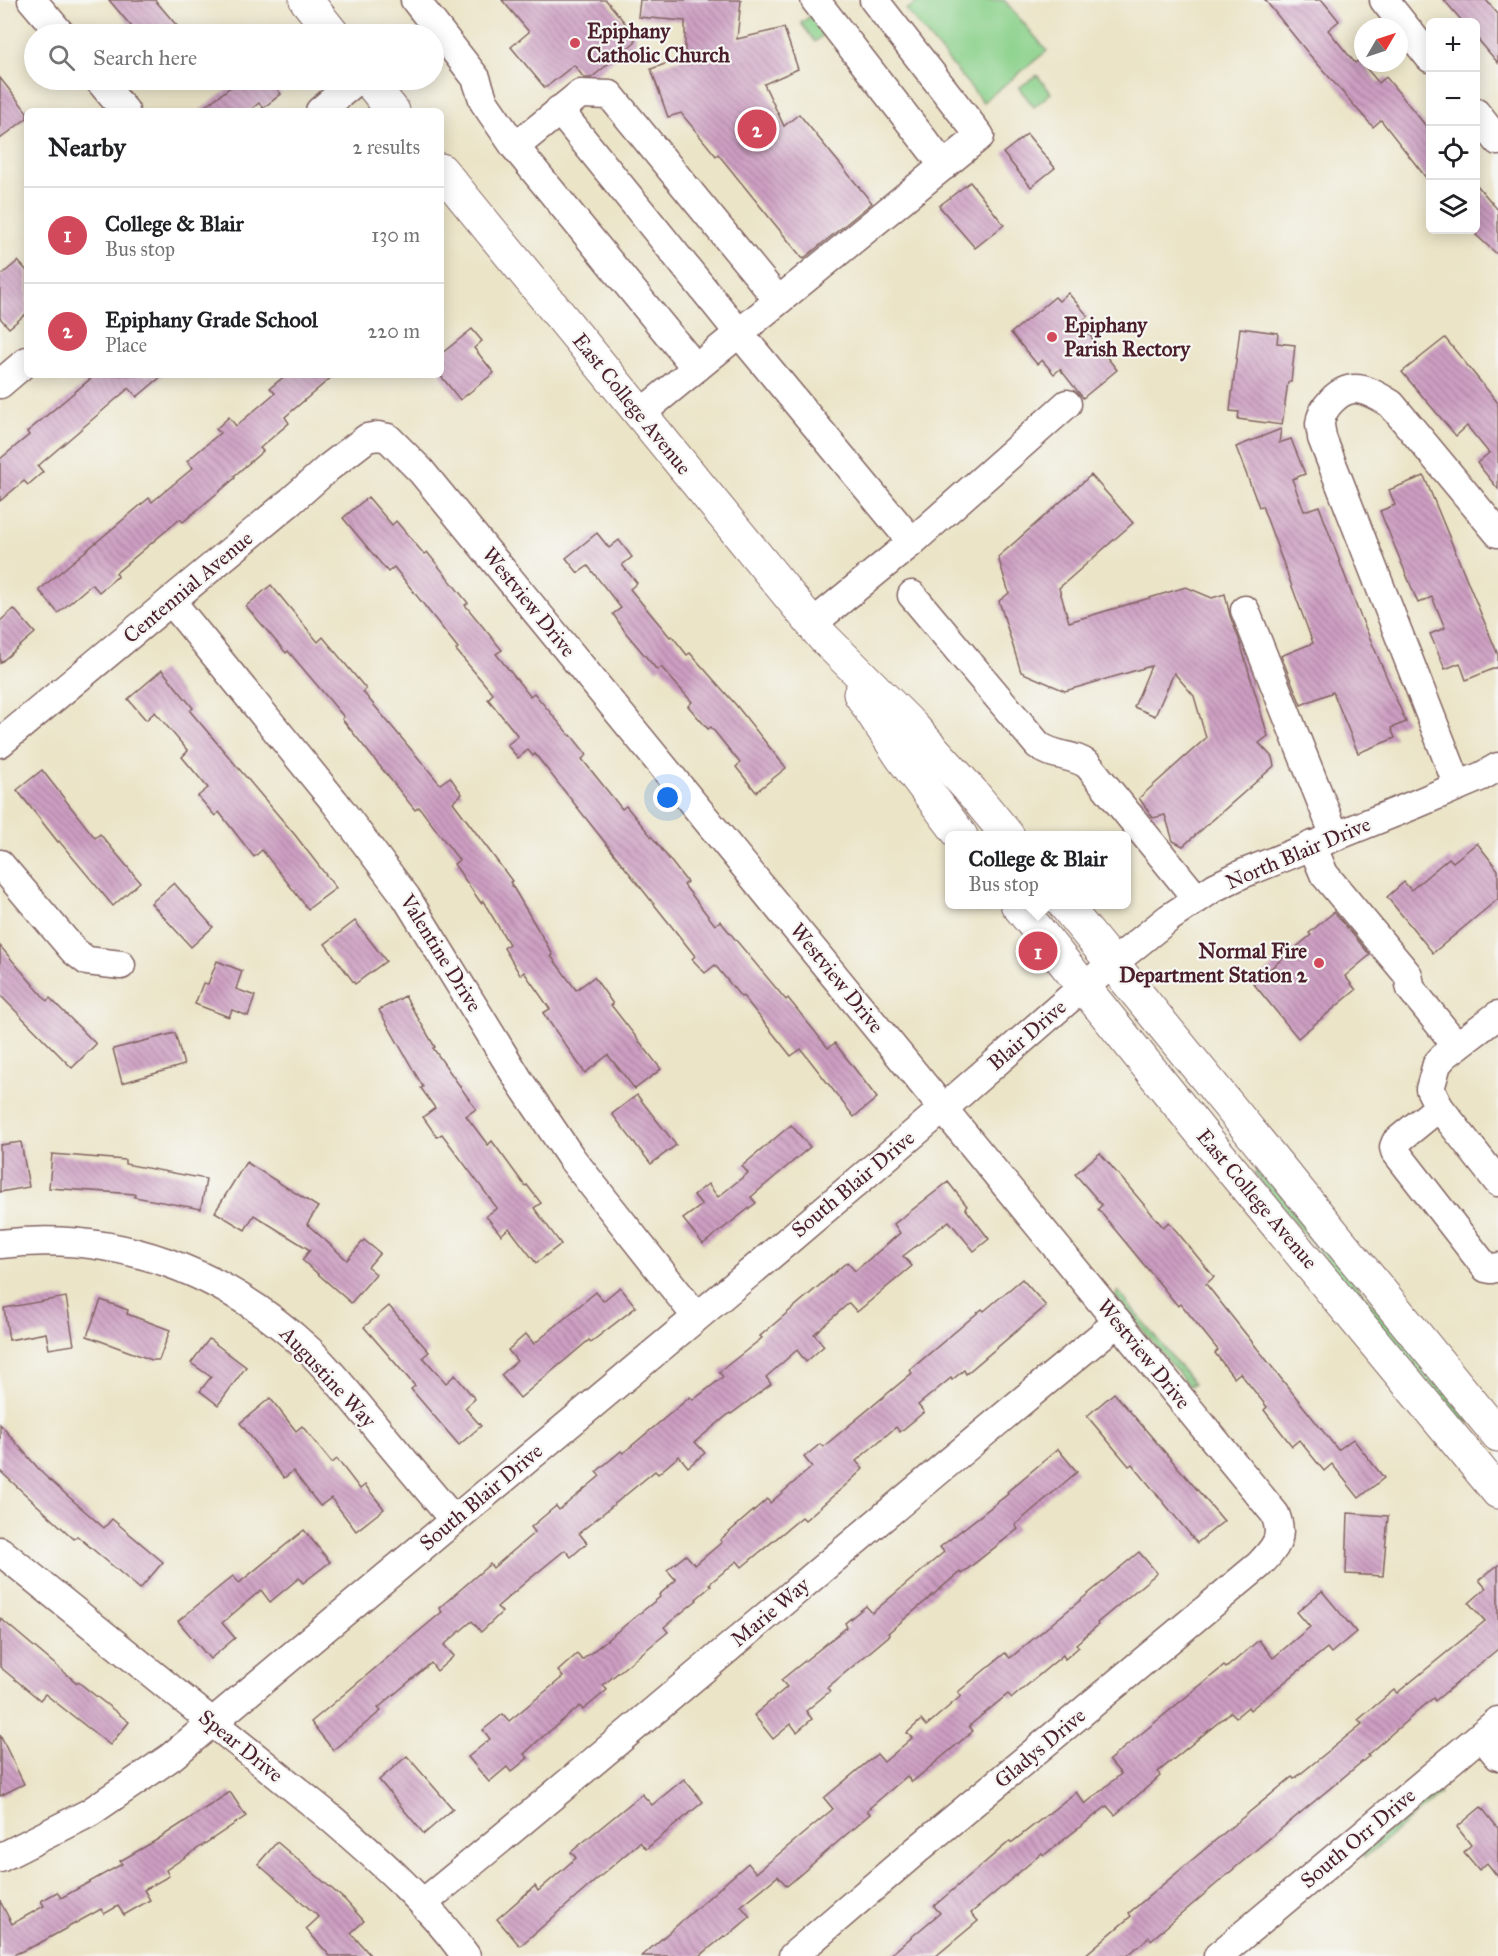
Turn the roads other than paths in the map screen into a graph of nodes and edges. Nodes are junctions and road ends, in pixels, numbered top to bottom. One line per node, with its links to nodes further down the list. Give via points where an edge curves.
1 (32, 0): 7 (street)
2 (306, 0): 8 (main road)
3 (415, 0): 9 (street)
4 (815, 0): 22 (street)
5 (874, 0): 22 (street, via 980,136)
6 (1384, 0): 11 (street)
7 (52, 24)
8 (325, 24)
9 (434, 24)
10 (444, 37): 21 (street, via 476,78 484,102)
11 (1426, 52)
12 (107, 90): 15 (street)
13 (345, 90): 16 (street)
14 (376, 90): 17 (main road)
15 (122, 108)
16 (324, 108)
17 (391, 108)
18 (556, 113): 21 (street); 24 (street, via 580,94 610,95); 25 (street)
19 (1480, 118): 20 (street)
20 (1498, 141)
21 (515, 147): 27 (street)
22 (944, 166): 24 (street)
23 (444, 174): 30 (main road, East College Avenue)
24 (778, 300): 25 (street)
25 (739, 333): 27 (street); 33 (street)
26 (24, 364): 28 (street)
27 (696, 368): 30 (street)
28 (0, 384)
29 (1067, 404): 33 (street)
30 (640, 414): 37 (main road, East College Avenue)
31 (378, 436): 35 (street, Centennial Avenue, via 368,438 328,468); 54 (street, Westview Drive, via 388,438 422,471)
32 (1498, 533): 40 (street, via 1391,404 1355,389 1326,406 1320,423 1322,438)
33 (912, 542): 37 (street)
34 (912, 595): 45 (street, via 1038,745 1088,765)
35 (171, 601): 38 (street, Centennial Avenue); 58 (street, Valentine Drive, via 334,801 406,897 572,1159)
36 (1245, 610): 43 (street)
37 (817, 631): 41 (main road, East College Avenue, via 900,756); 42 (main road, East College Avenue, via 912,726)
38 (0, 743)
39 (1498, 767): 40 (street, North Blair Drive)
40 (1458, 786): 43 (street, North Blair Drive)
41 (958, 831)
42 (1004, 831)
43 (1323, 840): 45 (street, North Blair Drive, via 1242,874); 52 (street, via 1324,874 1408,975 1411,989)
44 (0, 864): 49 (street, via 74,951 87,961)
45 (1197, 899): 48 (street, North Blair Drive)
46 (1021, 909): 50 (main road, East College Avenue)
47 (1068, 909): 48 (main road, East College Avenue)
48 (1112, 964): 50 (street, Blair Drive); 60 (main road, East College Avenue)
49 (121, 965)
50 (1084, 987): 54 (street, Blair Drive); 61 (main road, East College Avenue)
51 (1498, 1015): 52 (street)
52 (1457, 1046): 53 (street, via 1437,1064 1433,1074 1430,1089)
53 (1439, 1107): 55 (street); 57 (street, via 1396,1142 1395,1151 1486,1268)
54 (944, 1108): 58 (street, South Blair Drive); 59 (street, Westview Drive)
55 (1498, 1182)
56 (0, 1244): 63 (street, Augustine Way, via 74,1242 118,1248 164,1260 226,1287 274,1319 310,1351)
57 (1498, 1267)
58 (696, 1316): 63 (street, South Blair Drive)
59 (1118, 1322): 64 (street, Westview Drive, via 1275,1514); 69 (street, Marie Way)
60 (1497, 1430): 61 (street)
61 (1466, 1453): 62 (main road, East College Avenue)
62 (1498, 1492)
63 (454, 1520): 66 (street, South Blair Drive)
64 (1279, 1533): 71 (street, Gladys Drive, via 1272,1551 1259,1565)
65 (0, 1551): 66 (street, Spear Drive)
66 (212, 1723): 68 (street, South Blair Drive, via 111,1800); 69 (street, Spear Drive, via 377,1857)
67 (1492, 1737): 72 (street, South Orr Drive)
68 (0, 1858)
69 (423, 1903): 70 (street, Spear Drive)
70 (466, 1956)
71 (793, 1956)
72 (1218, 1956)

